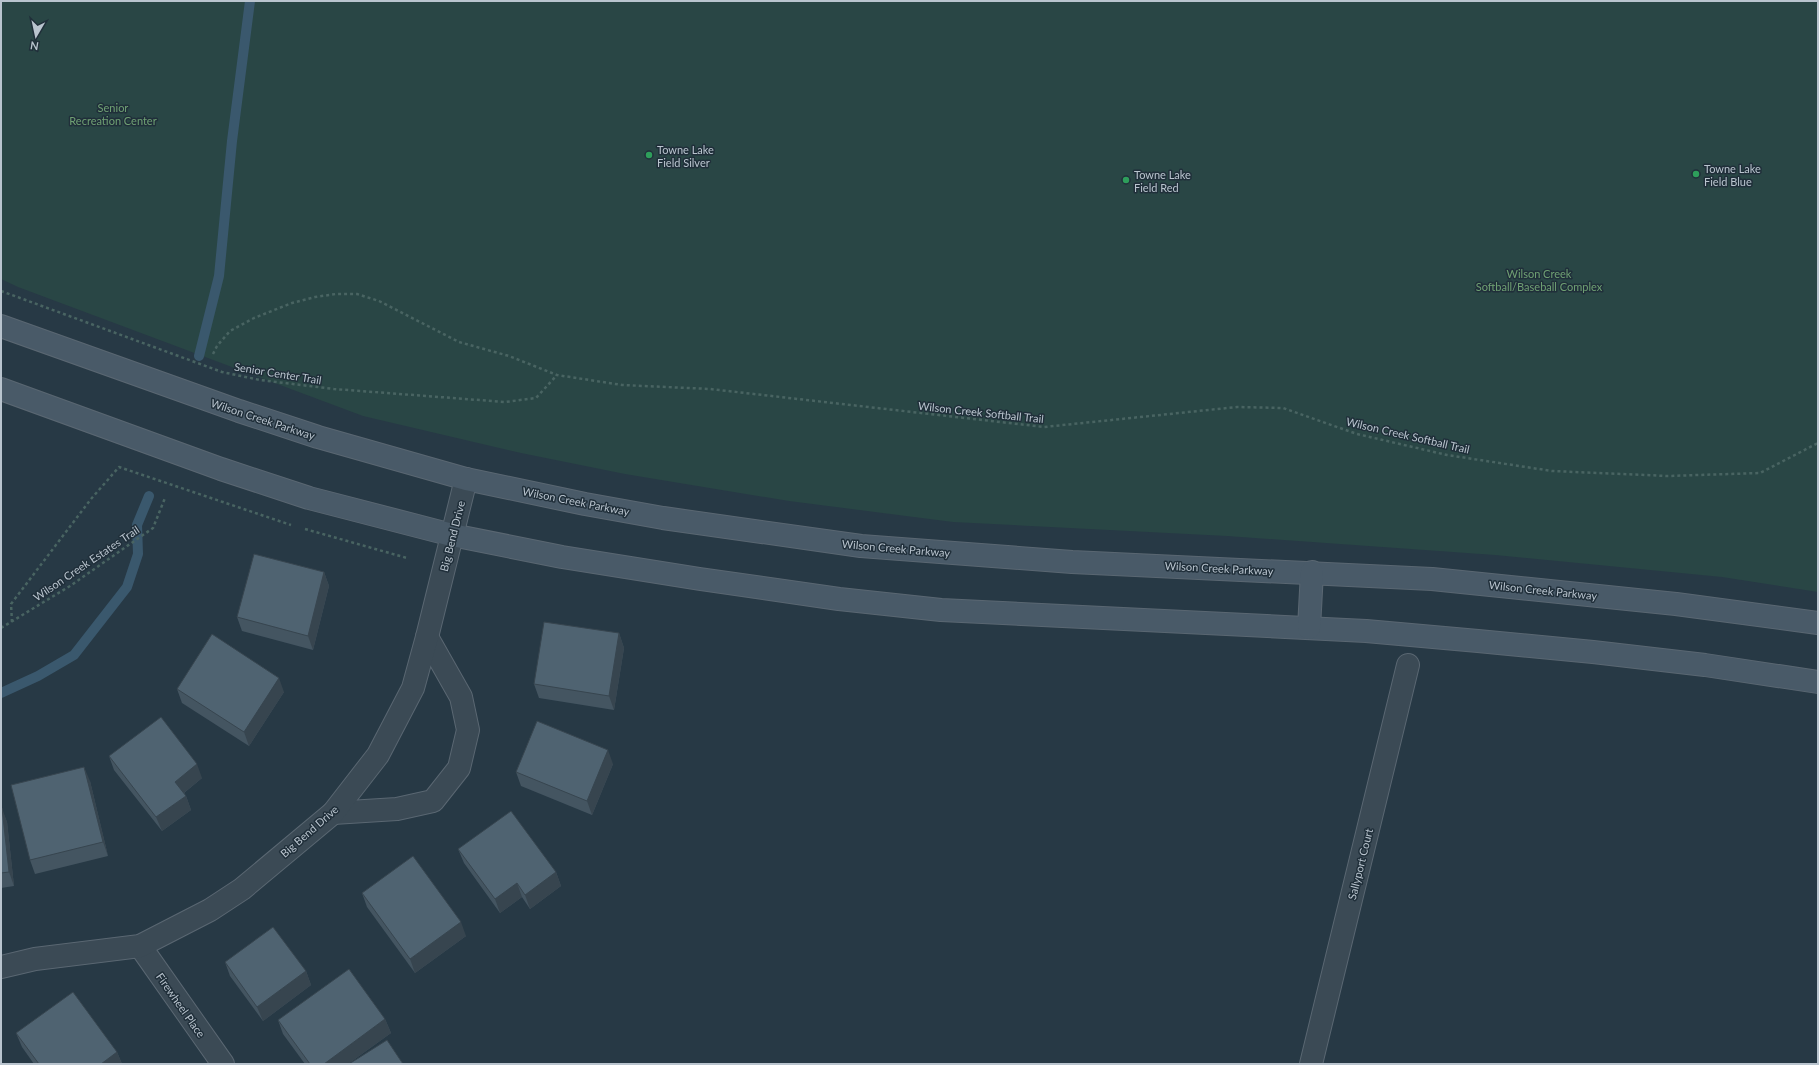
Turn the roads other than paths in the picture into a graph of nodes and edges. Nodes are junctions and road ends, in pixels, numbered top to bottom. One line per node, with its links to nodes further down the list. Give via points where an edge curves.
1 (1, 326): 3 (main road, Wilson Creek Parkway, via 246,414)
2 (1, 388): 4 (main road, via 221,469 308,498)
3 (466, 479): 4 (street, Big Bend Drive); 5 (main road, Wilson Creek Parkway, via 663,518 861,546 1072,562)
4 (452, 534): 7 (main road, via 570,558 875,604 941,610); 8 (street, Big Bend Drive)
5 (1312, 572): 6 (main road, Wilson Creek Parkway, via 1511,586 1676,604); 7 (main road)
6 (1818, 624)
7 (1309, 628): 10 (main road, via 1381,632 1593,652)
8 (427, 637): 11 (street, Big Bend Drive, via 413,688 378,755); 11 (street, via 461,697 468,730 459,768 433,801 397,809)
9 (1408, 665): 15 (street, Sallyport Court)
10 (1818, 682)
11 (333, 812): 12 (street, Big Bend Drive, via 242,889 210,910)
12 (140, 946): 13 (street, Big Bend Drive, via 34,959); 14 (street, Firewheel Place)
13 (1, 968)
14 (223, 1064)
15 (1311, 1064)

